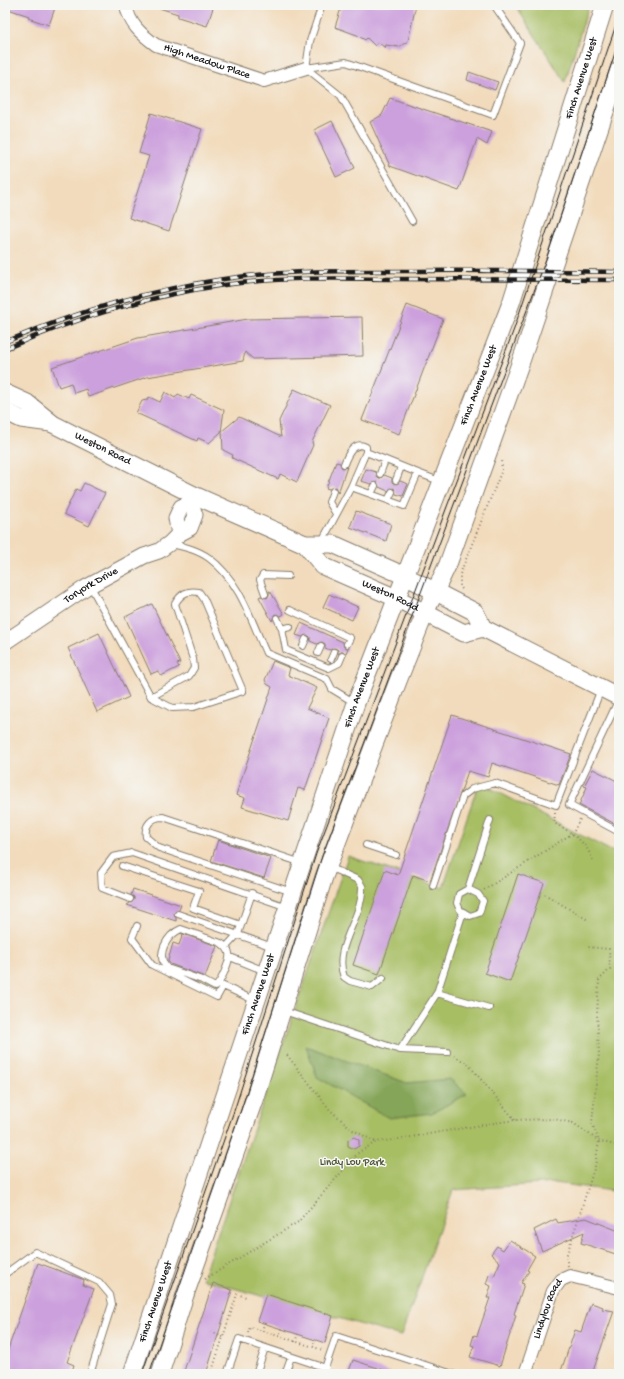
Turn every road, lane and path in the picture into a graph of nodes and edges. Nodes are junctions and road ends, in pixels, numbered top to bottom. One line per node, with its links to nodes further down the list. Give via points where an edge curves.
1 (126, 5): 5 (street, High Meadow Place, via 136,28 156,45 264,81)
2 (322, 5): 5 (lane, via 310,41)
3 (494, 5): 5 (lane, via 520,43 493,115 346,62)
4 (605, 5): 19 (main road, Finch Avenue West, via 511,303)
5 (306, 68): 7 (lane, via 341,96)
6 (619, 70): 34 (main road, via 521,362)
7 (412, 221)
8 (5, 393): 10 (main road, Weston Road, via 27,403)
9 (5, 411): 10 (main road, Weston Road, via 21,418)
10 (53, 424): 25 (main road, Weston Road)
11 (366, 452): 12 (lane); 13 (lane, via 364,445 352,449); 21 (lane)
12 (385, 460): 14 (lane); 17 (lane)
13 (344, 464)
14 (401, 466): 16 (lane); 18 (lane)
15 (502, 470): 33 (path, via 460,574 460,587)
16 (418, 473): 19 (lane); 26 (lane, via 404,506)
17 (380, 474)
18 (396, 480)
19 (442, 482): 31 (main road, Finch Avenue West)
20 (375, 486): 24 (lane)
21 (351, 487): 24 (lane); 27 (lane)
22 (333, 491): 27 (lane, via 330,502)
23 (392, 492): 26 (lane)
24 (372, 494): 26 (lane)
25 (193, 499): 28 (street, via 181,507 176,518); 29 (main road, Weston Road)
26 (388, 500)
27 (336, 514): 29 (lane)
28 (175, 538): 32 (street, Toryork Drive, via 158,551); 55 (lane, via 209,558 234,584 266,653 327,679 332,690)
29 (312, 544): 31 (main road, Weston Road, via 333,544); 36 (main road, Weston Road, via 323,566)
30 (288, 576): 35 (lane, via 263,576 260,580)
31 (405, 576): 34 (main road, Weston Road); 36 (main road, Finch Avenue West)
32 (90, 585): 44 (street, Toryork Drive); 54 (lane)
33 (463, 589)
34 (436, 592): 38 (main road); 42 (main road, Weston Road, via 475,612)
35 (265, 594)
36 (396, 598): 38 (main road, Weston Road); 55 (main road, Finch Avenue West)
37 (290, 610): 45 (lane, via 341,638 350,638)
38 (426, 613): 42 (main road, Weston Road, via 464,633); 66 (main road)
39 (277, 618): 41 (lane)
40 (290, 627): 41 (lane)
41 (282, 628): 50 (lane, via 286,650 329,668 339,663)
42 (483, 628): 52 (main road)
43 (306, 639): 46 (lane)
44 (5, 642)
45 (347, 644)
46 (303, 646)
47 (321, 646): 49 (lane)
48 (334, 652): 51 (lane)
49 (318, 653)
50 (342, 656)
51 (331, 660)
52 (602, 688): 53 (main road); 56 (lane)
53 (619, 697): 57 (lane, via 569,805)
54 (151, 698): 54 (lane, via 189,676 194,668 175,604 179,596 190,590 199,592 243,691 194,707 172,708)
55 (356, 703): 64 (main road, Finch Avenue West)
56 (556, 805): 60 (path, via 554,823); 67 (lane, via 495,783 472,789 463,796)
57 (583, 813): 59 (lane); 60 (path)
58 (490, 820): 68 (lane)
59 (619, 832)
60 (573, 833): 63 (path, via 590,854); 71 (path)
61 (366, 845): 62 (lane)
62 (396, 855)
63 (592, 861)
64 (304, 863): 73 (main road, Finch Avenue West); 73 (lane, via 162,817 151,821 145,832 150,842 160,848)
65 (122, 866): 77 (lane, via 199,891 193,908)
66 (328, 866): 85 (lane, via 358,880 362,886 360,905 342,955 344,977 372,987); 90 (main road)
67 (433, 886)
68 (468, 889): 71 (lane); 74 (lane, via 460,894 457,903)
69 (540, 892): 76 (path)
70 (252, 893): 72 (lane, via 132,853 113,857 101,873 102,888); 73 (lane); 77 (lane)
71 (478, 894): 74 (lane, via 483,901 479,913 470,916)
72 (130, 899)
73 (291, 900): 82 (main road, Finch Avenue West)
74 (463, 912): 87 (lane)
75 (178, 914): 79 (lane)
76 (588, 920)
77 (241, 925): 79 (lane)
78 (137, 926): 86 (lane, via 132,938 152,965 217,997)
79 (238, 934): 80 (lane); 82 (lane)
80 (226, 947): 83 (lane); 86 (lane, via 181,929 173,932 164,943 164,965 167,968 202,980 209,986)
81 (588, 947): 95 (path, via 609,948 610,969 599,980 598,987 598,1054 592,1123)
82 (275, 948): 84 (main road, Finch Avenue West)
83 (230, 957): 84 (lane); 86 (lane)
84 (266, 971): 88 (main road, Finch Avenue West)
85 (383, 978)
86 (221, 985): 88 (lane)
87 (437, 993): 89 (lane); 91 (lane)
88 (256, 1001): 119 (main road, Finch Avenue West)
89 (490, 1008)
90 (283, 1011): 91 (lane); 120 (main road)
91 (400, 1050): 92 (lane)
92 (447, 1052): 94 (path, via 468,1064)
93 (286, 1055): 96 (path, via 330,1110 353,1130)
94 (515, 1120): 95 (path, via 554,1119 572,1123); 96 (path)
95 (599, 1141): 97 (path); 99 (path, via 595,1166 566,1257)
96 (376, 1142): 100 (path, via 360,1152 298,1222)
97 (619, 1146)
98 (5, 1274): 118 (lane, via 35,1252 99,1282 110,1296 112,1304)
99 (570, 1276): 101 (street, Lindylou Road); 126 (street, Lindylou Road, via 561,1280 553,1291)
100 (204, 1279)
101 (619, 1288)
102 (246, 1297): 109 (path, via 237,1294)
103 (264, 1324): 105 (path)
104 (281, 1329): 108 (path)
105 (262, 1331): 108 (path); 111 (path, via 250,1327)
106 (211, 1332): 109 (path)
107 (298, 1334): 112 (path)
108 (279, 1336): 112 (path)
109 (223, 1337): 121 (path)
110 (315, 1340): 113 (path)
111 (245, 1342): 114 (lane); 122 (lane, via 239,1339)
112 (295, 1342): 113 (path)
113 (313, 1347): 115 (path)
114 (265, 1348): 116 (lane); 123 (lane)
115 (331, 1353): 117 (lane); 125 (lane, via 336,1336)
116 (291, 1357): 117 (lane); 124 (lane)
117 (325, 1371)
118 (90, 1374)
119 (132, 1374)
120 (160, 1374)
121 (211, 1374)
122 (227, 1374)
123 (256, 1374)
124 (286, 1374)
125 (453, 1374)
126 (525, 1374)

